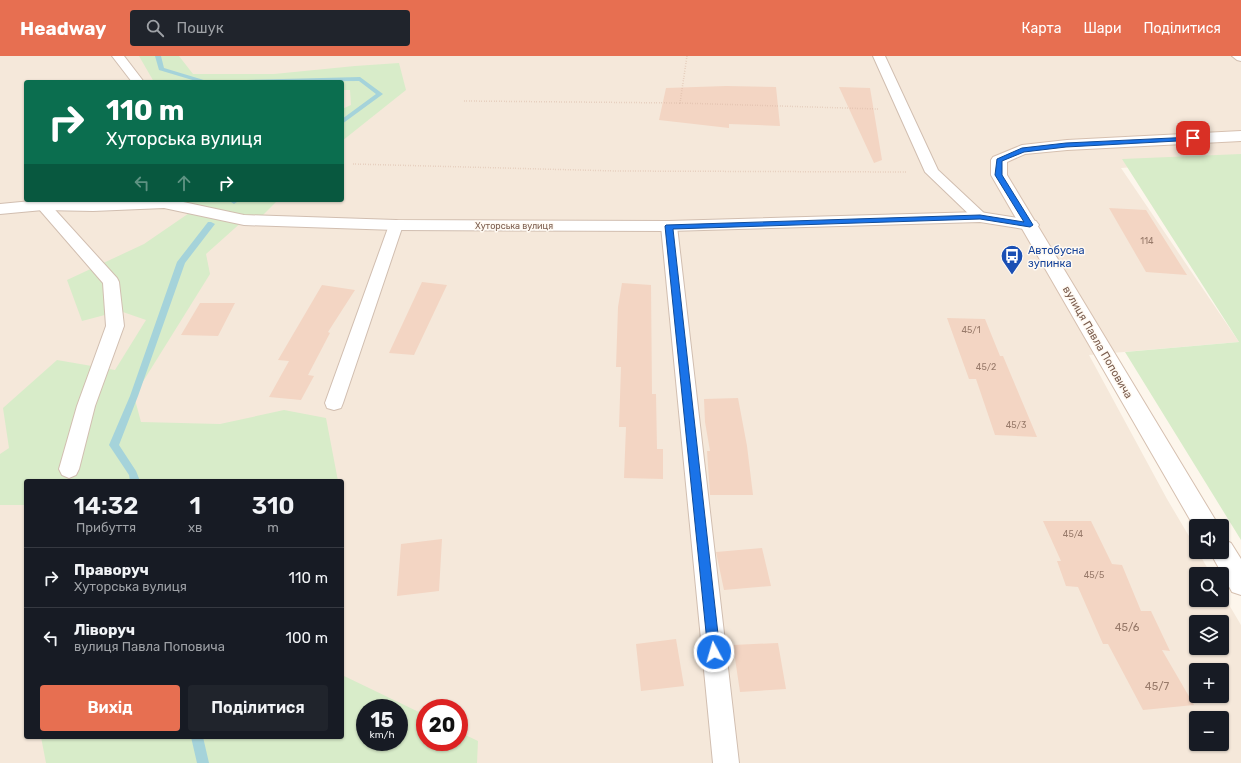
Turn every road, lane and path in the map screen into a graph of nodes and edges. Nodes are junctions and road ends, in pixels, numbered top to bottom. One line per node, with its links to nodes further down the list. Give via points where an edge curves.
1 (118, 56): 6 (lane)
2 (687, 56): 8 (path)
3 (879, 56): 9 (lane)
4 (1238, 56): 5 (lane)
5 (1241, 58)
6 (136, 80)
7 (464, 101): 8 (path)
8 (680, 103): 9 (path)
9 (903, 109): 12 (lane)
10 (1241, 136): 19 (street, вулиця Павла Поповича, via 1066,145 1022,150 999,160 999,175)
11 (353, 164): 12 (path, via 616,171)
12 (932, 172): 17 (lane)
13 (113, 202): 15 (lane)
14 (43, 205): 15 (street, Хуторська вулиця); 16 (street, Хуторська вулиця); 22 (lane, via 111,282 115,326 86,406)
15 (93, 206): 18 (street, Хуторська вулиця, via 164,203 244,220)
16 (0, 209)
17 (980, 217): 19 (street, Хуторська вулиця); 20 (street, Хуторська вулиця)
18 (396, 225): 20 (street, Хуторська вулиця); 21 (lane)
19 (1030, 225): 23 (street, вулиця Павла Поповича)
20 (669, 226): 26 (lane)
21 (334, 403)
22 (69, 469)
23 (1203, 519)
24 (1227, 559): 25 (street)
25 (1241, 583)
26 (726, 763)

